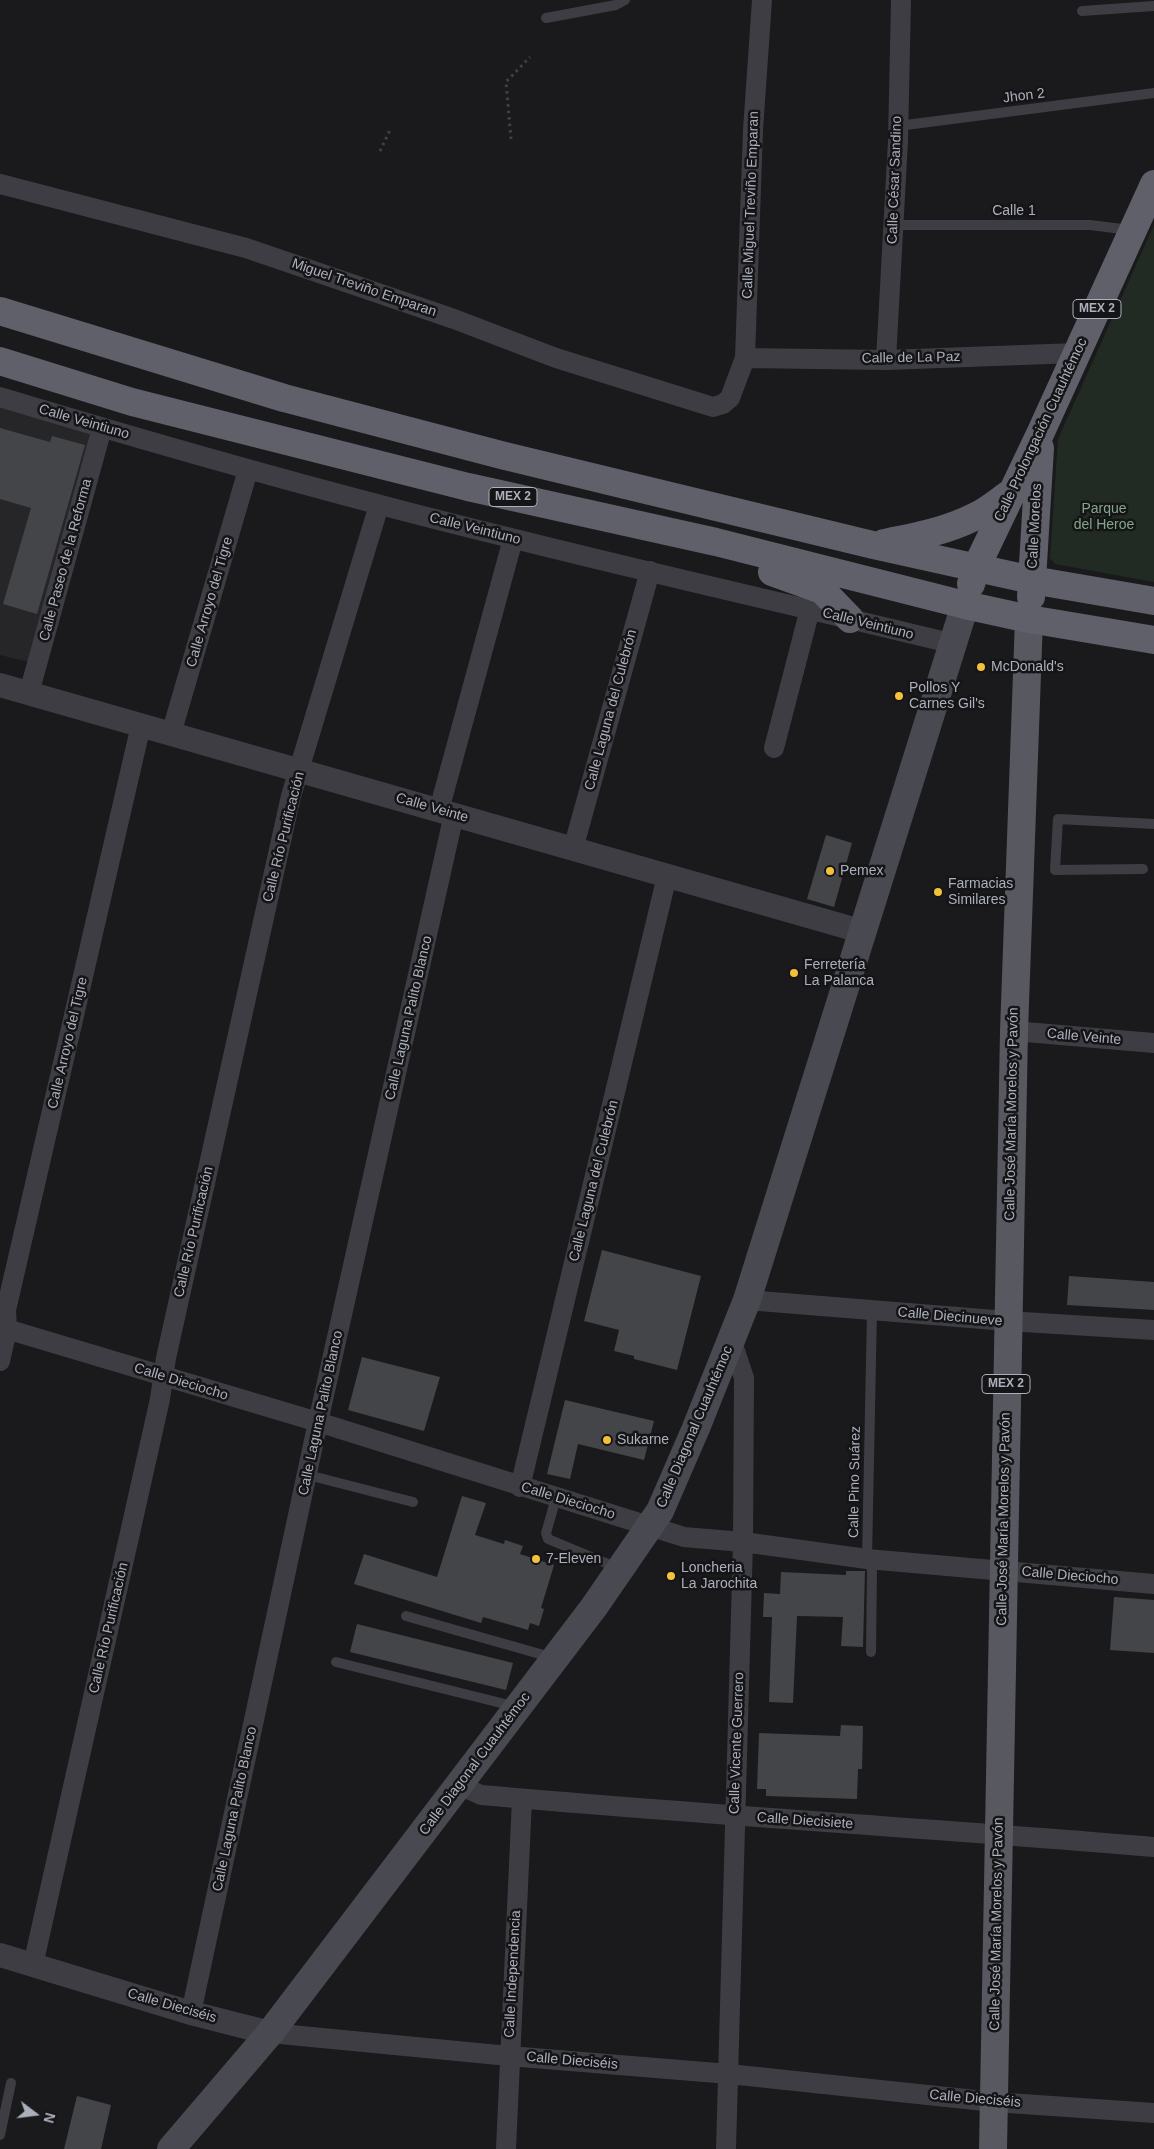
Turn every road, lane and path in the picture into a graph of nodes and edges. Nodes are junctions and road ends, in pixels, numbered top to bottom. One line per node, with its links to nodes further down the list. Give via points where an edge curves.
1 (625, 0): 6 (lane, via 616,5)
2 (762, 0): 19 (street, Calle Miguel Treviño Emparan, via 753,130)
3 (901, 0): 9 (street, Calle César Sandino)
4 (1154, 6): 5 (lane)
5 (1082, 11)
6 (546, 18)
7 (530, 57): 11 (path, via 506,82)
8 (1154, 93): 9 (lane, Jhon 2)
9 (898, 126): 15 (street, Calle César Sandino)
10 (391, 128): 12 (path)
11 (511, 139)
12 (380, 151)
13 (0, 184): 23 (street, Miguel Treviño Emparan, via 246,248 454,319 556,358 713,407)
14 (1154, 184): 16 (highway, Calle Prolongación Cuauhtémoc / MEX 2)
15 (894, 225): 16 (lane, Calle 1, via 1090,225); 21 (street, Calle César Sandino)
16 (1133, 231): 18 (highway, Calle Prolongación Cuauhtémoc / MEX 2)
17 (0, 311): 31 (highway, via 284,398 501,455)
18 (1077, 352): 21 (street, Calle de La Paz); 25 (highway, Calle Prolongación Cuauhtémoc / MEX 2)
19 (745, 358): 21 (street, Calle de La Paz); 23 (street, Calle Miguel Treviño Emparan, via 730,398)
20 (0, 360): 30 (highway, MEX 2, via 132,402 271,438 468,487)
21 (886, 360)
22 (0, 397): 24 (street, Calle Veintiuno)
23 (723, 404)
24 (102, 428): 26 (street, Calle Veintiuno); 43 (street, Calle Paseo de la Reforma)
25 (1040, 434): 27 (highway, Calle Prolongación Cuauhtémoc); 34 (highway, Calle Morelos / MEX 2)
26 (248, 470): 28 (street, Calle Veintiuno); 45 (street, Calle Arroyo del Tigre)
27 (1013, 492): 31 (highway, via 978,516 934,533); 32 (highway, Calle Prolongación Cuauhtémoc)
28 (379, 505): 29 (street, Calle Veintiuno); 47 (street, Calle Río Purificación)
29 (513, 539): 33 (street, Calle Veintiuno); 48 (street, Calle Laguna Palito Blanco)
30 (716, 542): 36 (highway, MEX 2); 38 (highway, via 745,563 822,590)
31 (873, 545): 32 (highway)
32 (976, 568): 34 (highway); 36 (highway, Calle Prolongación Cuauhtémoc)
33 (650, 571): 37 (street, Calle Veintiuno); 50 (street, Calle Laguna del Culebrón)
34 (1032, 580): 35 (highway); 39 (highway, Calle Morelos / MEX 2)
35 (1154, 601)
36 (965, 605): 39 (highway, MEX 2); 41 (main road, Calle Diagonal Cuauhtémoc)
37 (810, 610): 38 (street, Calle Veintiuno); 46 (street)
38 (850, 619): 41 (street, Calle Veintiuno)
39 (1029, 619): 40 (highway, MEX 2); 54 (main road, Calle José María Morelos y Pavón / MEX 2)
40 (1154, 640)
41 (954, 644): 53 (main road, Calle Diagonal Cuauhtémoc)
42 (0, 685): 43 (street, Calle Veinte)
43 (29, 693): 44 (street, Calle Veinte)
44 (141, 726): 45 (street, Calle Veinte); 59 (street, Calle Arroyo del Tigre)
45 (171, 734): 47 (street, Calle Veinte)
46 (774, 748)
47 (300, 771): 48 (street, Calle Veinte); 63 (street, Calle Río Purificación, via 291,796)
48 (447, 812): 50 (street, Calle Veinte); 64 (street, Calle Laguna Palito Blanco)
49 (1154, 824): 51 (lane, via 1058,819 1055,870)
50 (573, 849): 52 (street, Calle Veinte)
51 (1143, 869)
52 (667, 876): 53 (street, Calle Veinte); 66 (street, Calle Laguna del Culebrón)
53 (864, 932): 56 (main road, Calle Diagonal Cuauhtémoc)
54 (1014, 1031): 55 (street, Calle Veinte); 58 (main road, Calle José María Morelos y Pavón / MEX 2)
55 (1154, 1042)
56 (747, 1300): 57 (street, Calle Diecinueve); 61 (main road, Calle Diagonal Cuauhtémoc)
57 (872, 1310): 58 (street, Calle Diecinueve); 71 (lane, Calle Pino Suárez)
58 (1007, 1321): 60 (street, Calle Diecinueve); 73 (main road, Calle José María Morelos y Pavón / MEX 2)
59 (4, 1328): 62 (street, Calle Arroyo del Tigre); 63 (street, Calle Dieciocho)
60 (1154, 1330)
61 (731, 1339): 69 (main road, Calle Diagonal Cuauhtémoc, via 683,1460); 70 (street, Calle Vicente Guerrero, via 744,1378)
62 (0, 1361)
63 (164, 1377): 64 (street, Calle Dieciocho); 86 (street, Calle Río Purificación)
64 (318, 1422): 65 (street, Calle Laguna Palito Blanco); 66 (street, Calle Dieciocho)
65 (308, 1476): 68 (lane); 87 (street, Calle Laguna Palito Blanco)
66 (520, 1486): 67 (street, Calle Dieciocho)
67 (556, 1498): 69 (street, Calle Dieciocho); 72 (lane, via 546,1533 548,1539)
68 (413, 1502)
69 (650, 1527): 70 (street, Calle Dieciocho, via 684,1537); 72 (main road, Calle Diagonal Cuauhtémoc)
70 (743, 1542): 71 (street, Calle Dieciocho); 82 (street, Calle Vicente Guerrero)
71 (867, 1559): 73 (street, Calle Dieciocho); 76 (lane, Calle Pino Suárez, via 872,1570)
72 (621, 1569): 77 (main road, Calle Diagonal Cuauhtémoc)
73 (1003, 1570): 74 (street, Calle Dieciocho); 83 (main road, Calle José María Morelos y Pavón / MEX 2)
74 (1154, 1584)
75 (406, 1616): 77 (lane)
76 (871, 1652)
77 (555, 1658): 79 (main road, Calle Diagonal Cuauhtémoc)
78 (336, 1662): 79 (lane)
79 (518, 1707): 80 (main road, Calle Diagonal Cuauhtémoc)
80 (459, 1785): 81 (street, Calle Diecisiete, via 481,1795); 88 (main road, Calle Diagonal Cuauhtémoc)
81 (522, 1799): 82 (street, Calle Diecisiete); 89 (street, Calle Independencia)
82 (735, 1816): 83 (street, Calle Diecisiete); 90 (street, Calle Vicente Guerrero)
83 (999, 1834): 84 (street, Calle Diecisiete); 92 (main road, Calle José María Morelos y Pavón / MEX 2)
84 (1154, 1847)
85 (0, 1955): 86 (street, Calle Dieciséis)
86 (33, 1965): 87 (street, Calle Dieciséis)
87 (191, 2013): 88 (street, Calle Dieciséis)
88 (270, 2034): 89 (street, Calle Dieciséis); 95 (main road, Calle Diagonal Cuauhtémoc)
89 (510, 2056): 90 (street, Calle Dieciséis); 96 (street, Calle Independencia)
90 (729, 2074): 92 (street, Calle Dieciséis); 97 (street, Calle Vicente Guerrero)
91 (11, 2083): 94 (lane)
92 (994, 2102): 93 (street, Calle Dieciséis); 98 (main road, Calle José María Morelos y Pavón / MEX 2)
93 (1154, 2113)
94 (0, 2135)
95 (171, 2149)
96 (506, 2149)
97 (726, 2149)
98 (993, 2149)

